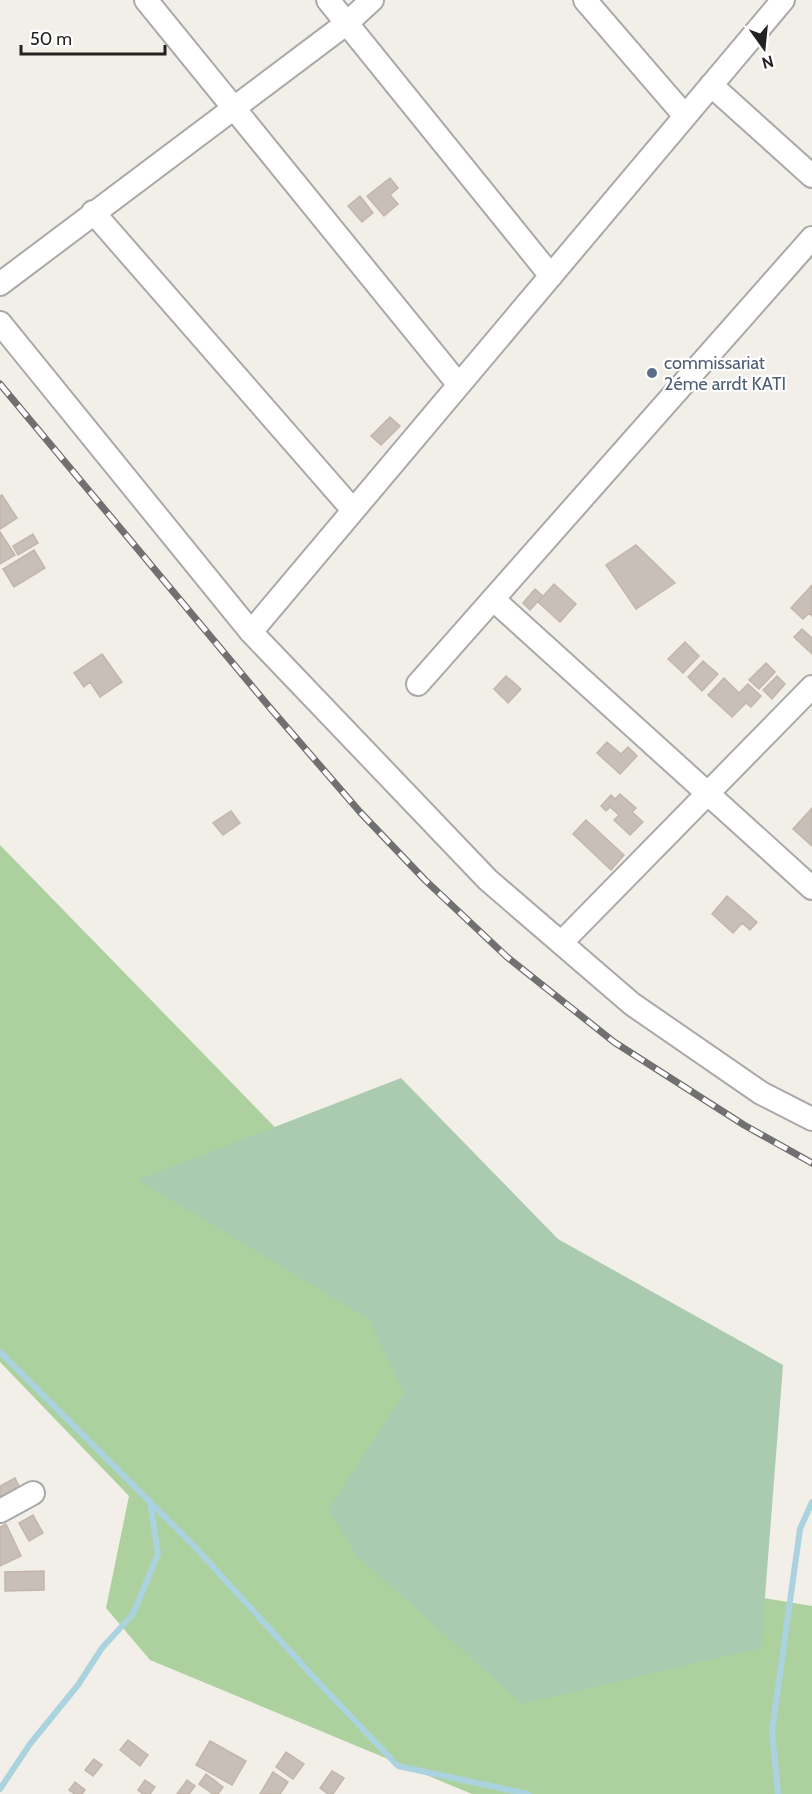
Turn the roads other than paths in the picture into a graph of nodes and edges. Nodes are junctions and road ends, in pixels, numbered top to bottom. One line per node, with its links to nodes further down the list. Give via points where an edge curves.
1 (146, 0): 8 (street)
2 (328, 0): 6 (street)
3 (372, 0): 6 (street)
4 (585, 0): 9 (street)
5 (783, 0): 7 (street)
6 (347, 23): 8 (street); 13 (street)
7 (711, 85): 9 (street); 10 (street)
8 (234, 107): 11 (street); 16 (street)
9 (685, 116): 13 (street)
10 (812, 176)
11 (93, 213): 14 (street); 17 (street)
12 (812, 238): 18 (street)
13 (551, 276): 16 (street)
14 (0, 284)
15 (0, 323): 19 (street)
16 (459, 385): 17 (street)
17 (353, 510): 19 (street)
18 (493, 599): 20 (street); 22 (street)
19 (251, 632): 24 (street, via 488,880)
20 (418, 684)
21 (812, 687): 22 (street)
22 (707, 794): 23 (street); 24 (street)
23 (812, 888)
24 (561, 943): 25 (street, via 632,1004 761,1093)
25 (812, 1119)
26 (33, 1493): 27 (street)
27 (0, 1511)

